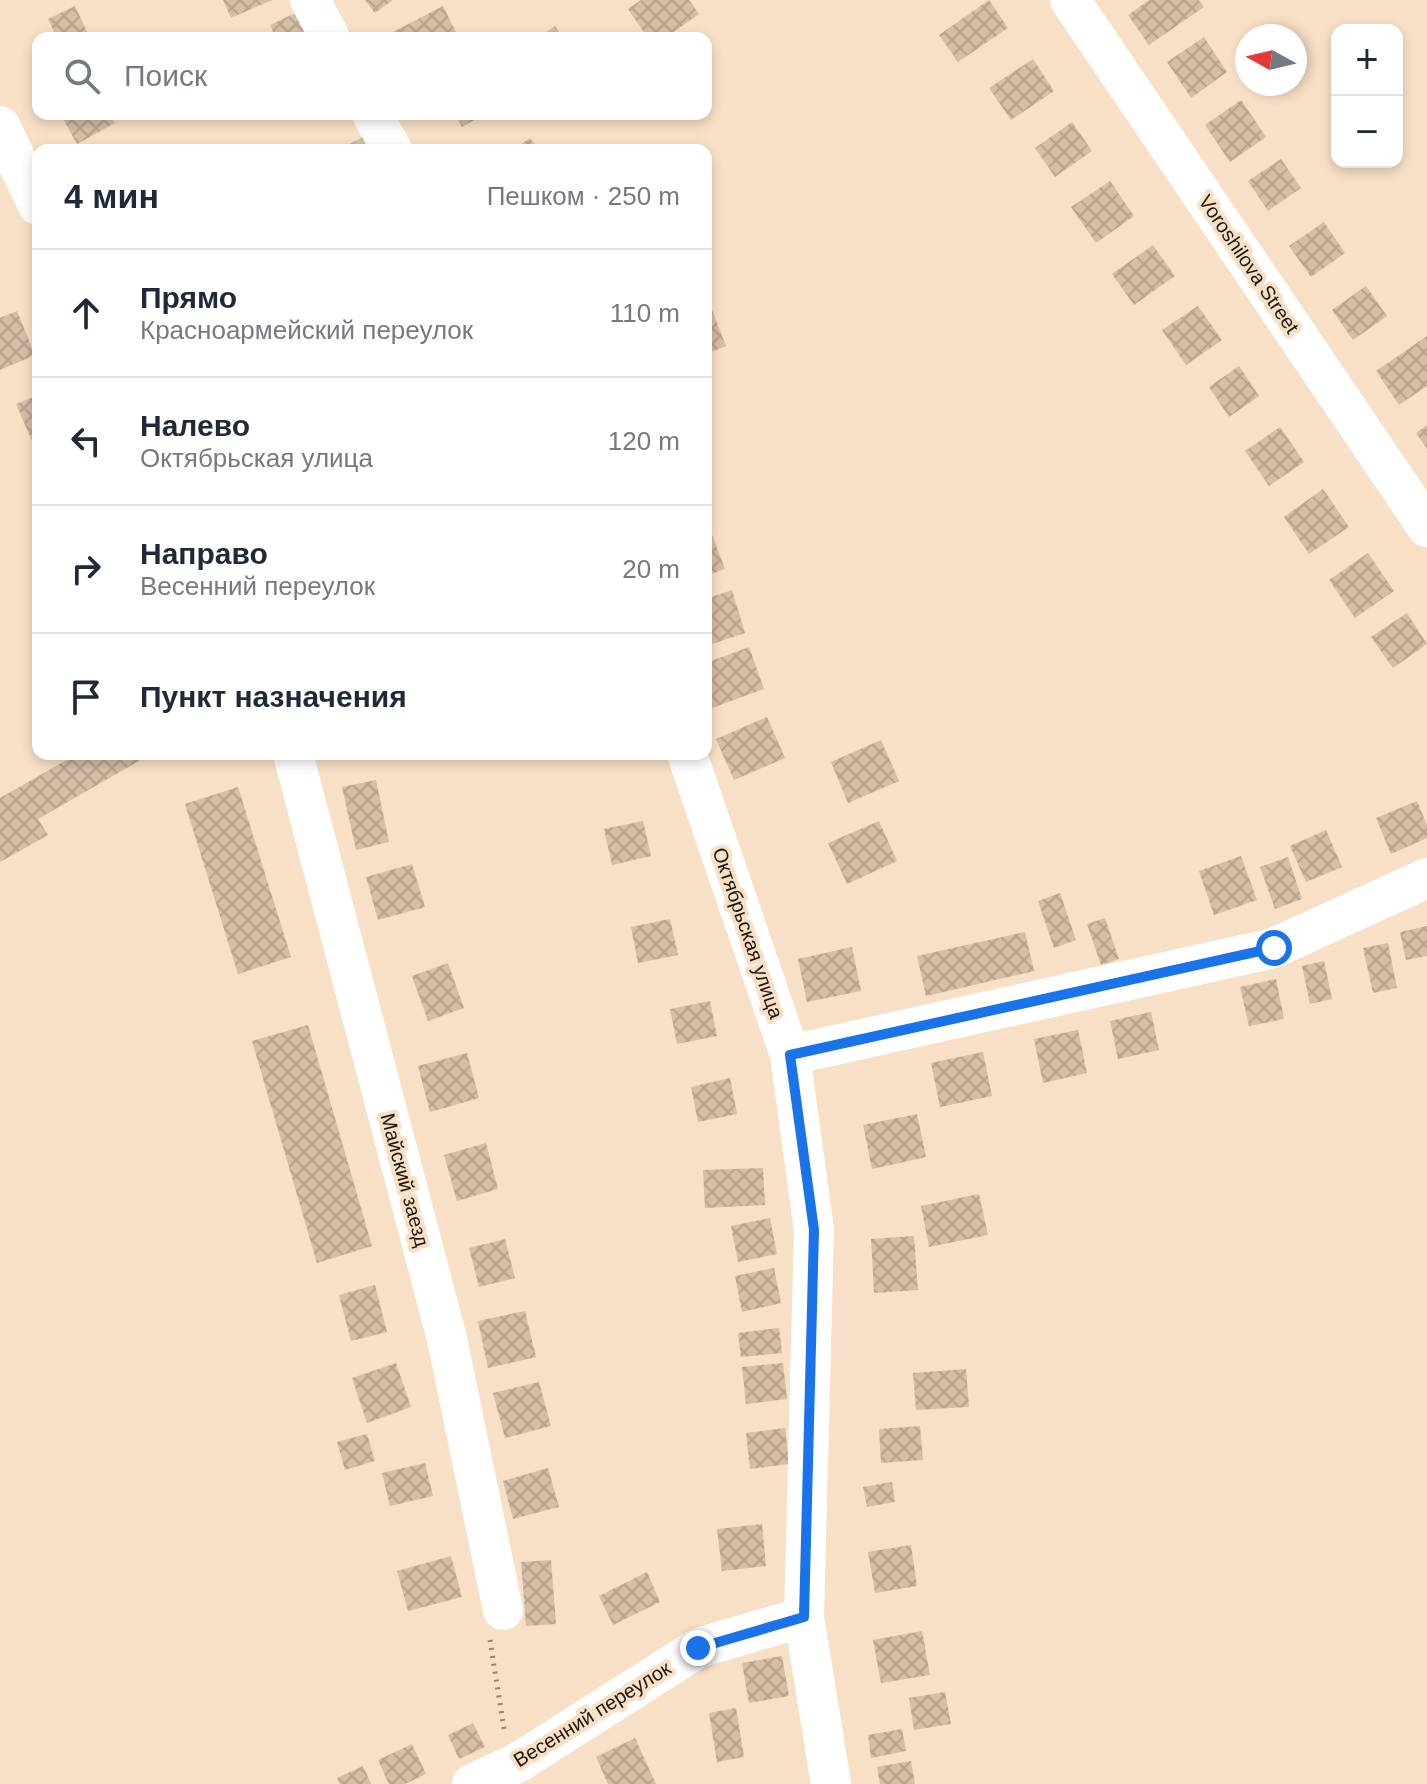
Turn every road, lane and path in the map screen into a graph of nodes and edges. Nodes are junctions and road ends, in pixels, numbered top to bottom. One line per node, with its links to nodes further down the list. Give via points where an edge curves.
1 (310, 0): 3 (street)
2 (1070, 0): 8 (street, Voroshilova Street)
3 (327, 32)
4 (375, 120): 6 (street)
5 (0, 126): 7 (street)
6 (389, 144)
7 (32, 193)
8 (1427, 527)
9 (295, 760): 13 (street, Майский заезд, via 447,1339)
10 (689, 760): 12 (street, Октябрьская улица)
11 (1427, 878): 12 (street, via 1274,948)
12 (790, 1055): 14 (street, Октябрьская улица, via 814,1230)
13 (503, 1610): 15 (path, via 489,1633)
14 (804, 1617): 15 (street, Весенний переулок, via 698,1648); 17 (street, Октябрьская улица)
15 (510, 1766): 16 (street, Весенний переулок)
16 (472, 1784)
17 (831, 1784)

